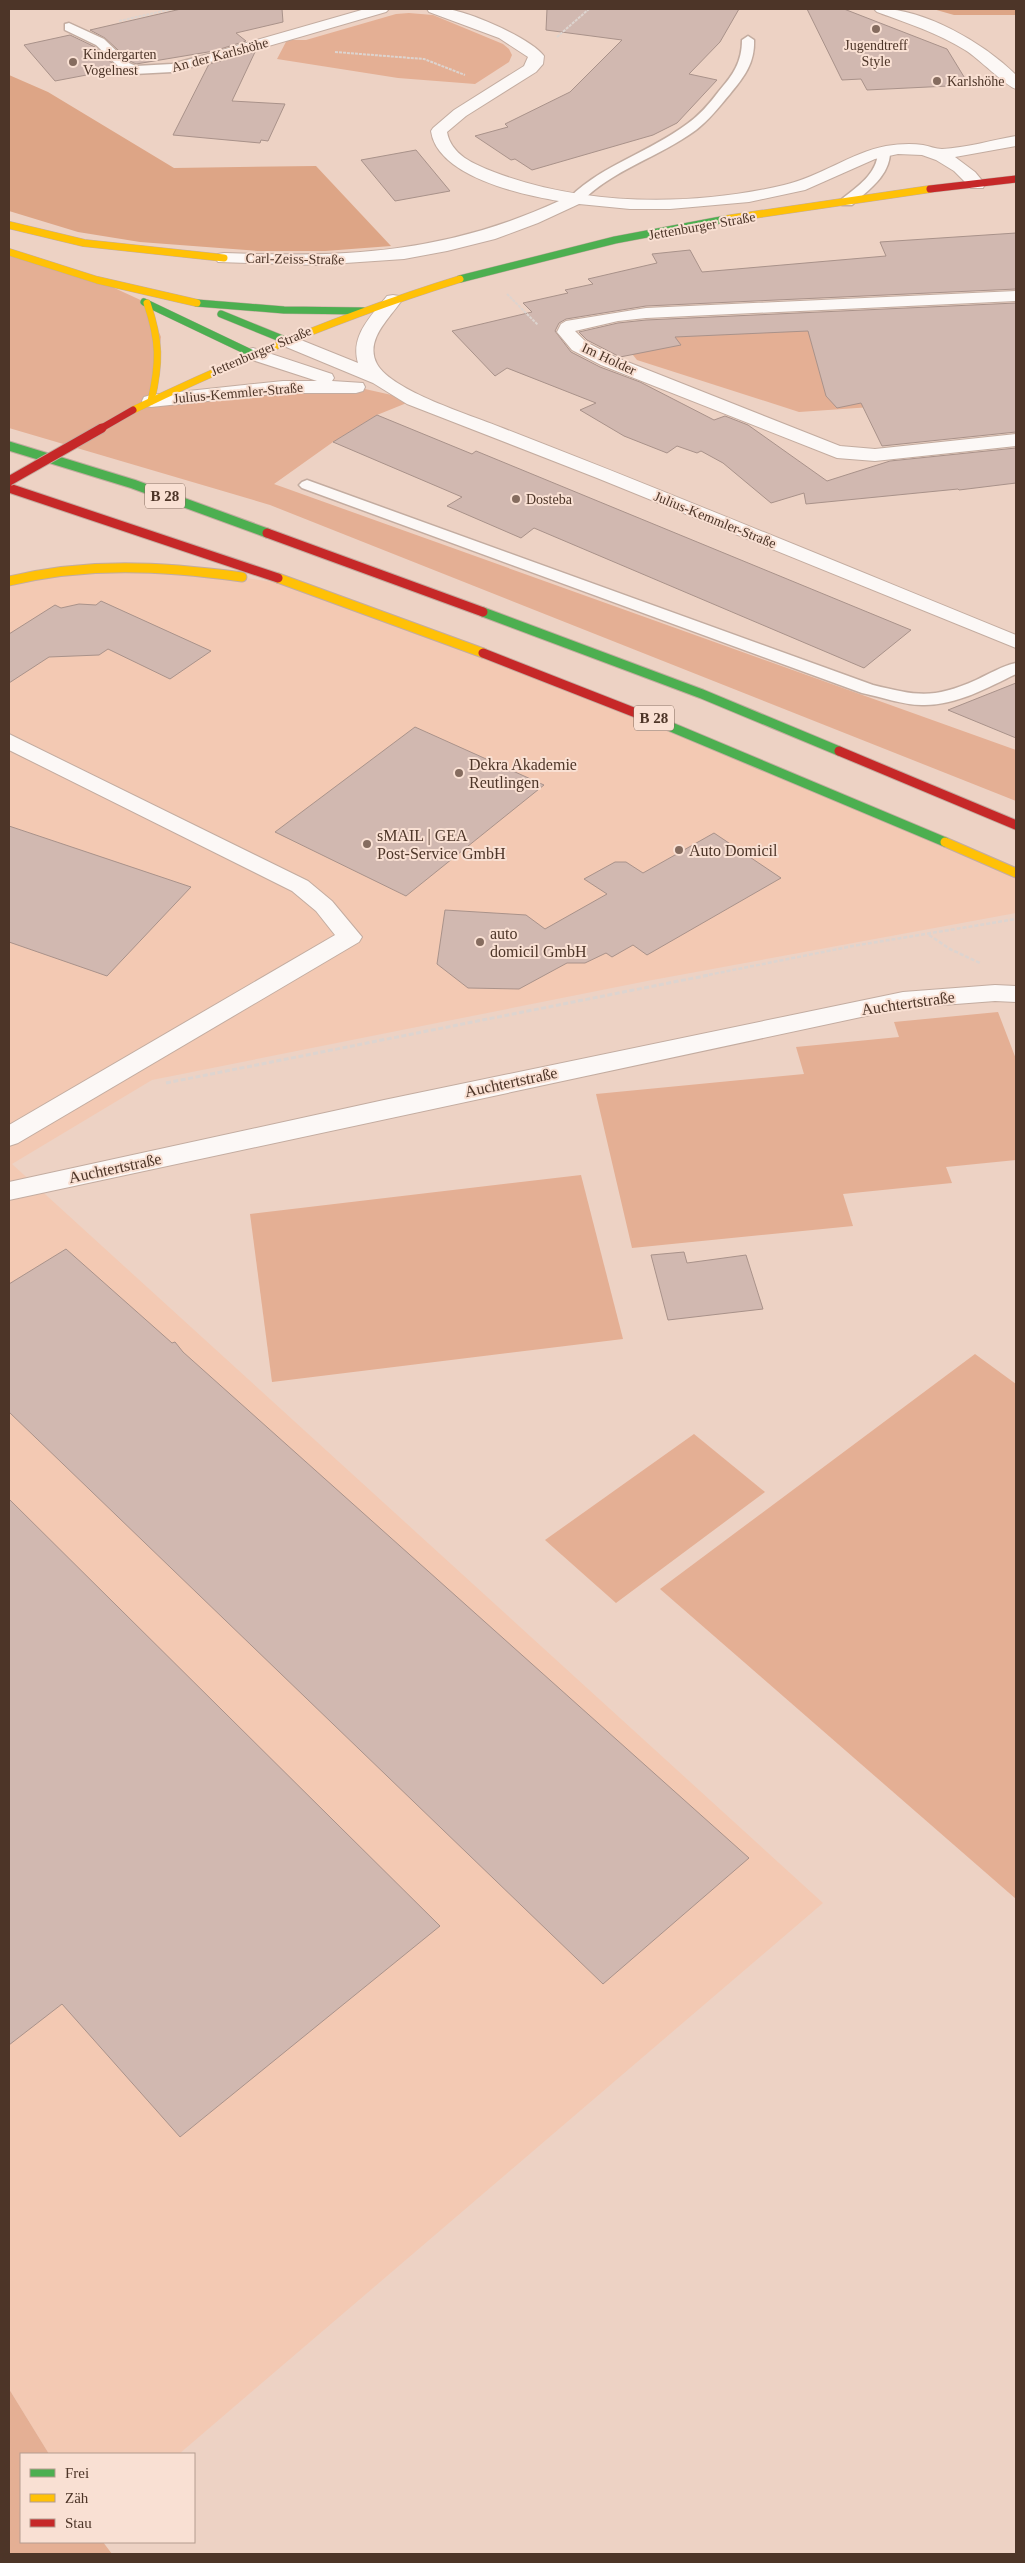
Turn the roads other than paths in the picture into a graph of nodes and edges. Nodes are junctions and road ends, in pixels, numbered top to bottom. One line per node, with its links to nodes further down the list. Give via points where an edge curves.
1 (381, 9): 6 (street, An der Karlshöhe)
2 (434, 9): 13 (street, via 509,38 536,56 533,66 443,126 439,131 443,144 467,166 494,178 534,192)
3 (882, 9): 7 (street, via 971,45 997,63)
4 (74, 29): 6 (lane, An der Karlshöhe, via 106,46 125,66 134,70 172,68)
5 (748, 40): 13 (lane, via 746,64 739,76 699,122 592,184)
6 (221, 55)
7 (1016, 84)
8 (1016, 141): 10 (street)
9 (884, 152): 10 (street, via 910,149); 13 (street, via 804,185 766,194 656,203); 14 (lane, via 882,167)
10 (942, 154): 12 (street, via 955,161)
11 (1016, 179): 12 (main road, Jettenburger Straße)
12 (978, 184): 14 (main road, Jettenburger Straße)
13 (575, 200): 17 (street, Carl-Zeiss-Straße, via 478,238 402,256 337,261)
14 (847, 202): 20 (main road, Jettenburger Straße, via 650,234 486,272)
15 (9, 225): 17 (main road, Carl-Zeiss-Straße, via 84,243)
16 (9, 252): 18 (main road)
17 (224, 258)
18 (97, 280): 21 (main road); 22 (main road)
19 (1016, 296): 30 (street, Im Holder, via 646,313 572,325 566,332 579,346 608,361 837,452 875,455)
20 (393, 300): 23 (main road, Jettenburger Straße); 26 (street, via 370,328 365,343 367,363)
21 (195, 303): 23 (main road, via 284,310); 24 (main road)
22 (147, 304): 25 (main road); 29 (main road, via 162,348)
23 (363, 311): 24 (main road, Jettenburger Straße)
24 (285, 340): 25 (main road, Jettenburger Straße); 26 (street, Julius-Kemmler-Straße)
25 (253, 354): 27 (street, Julius-Kemmler-Straße); 29 (main road, Jettenburger Straße)
26 (380, 379): 28 (street, Julius-Kemmler-Straße)
27 (356, 387): 28 (street, Julius-Kemmler-Straße); 29 (street, Julius-Kemmler-Straße, via 283,387)
28 (414, 400): 37 (street, Julius-Kemmler-Straße)
29 (151, 401): 32 (main road, Jettenburger Straße, bridge)
30 (1016, 440)
31 (9, 446): 40 (main road, B 28, via 133,484 550,636 702,694)
32 (9, 481)
33 (307, 485): 38 (lane, via 876,691 928,700 976,686)
34 (9, 488): 36 (main road, B 28)
35 (9, 581): 36 (main road, B 28, via 73,566 114,565 163,567)
36 (303, 586): 41 (main road, B 28, via 515,664 731,749)
37 (1016, 642)
38 (1016, 668)
39 (9, 741): 43 (street, via 300,886 324,906 350,936)
40 (1016, 825)
41 (1016, 873)
42 (1016, 994): 44 (street, Auchtertstraße, via 903,1000)
43 (9, 1137)
44 (9, 1191)

